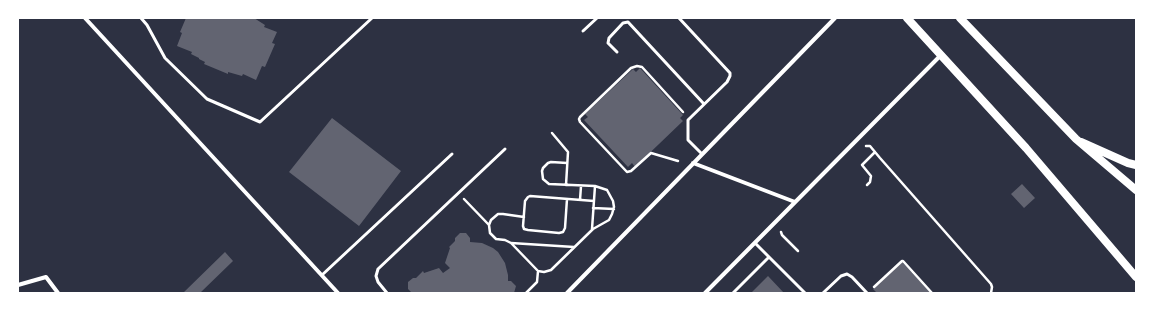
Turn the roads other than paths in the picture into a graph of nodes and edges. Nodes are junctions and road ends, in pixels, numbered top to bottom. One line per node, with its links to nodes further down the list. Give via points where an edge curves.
1 (86, 18): 23 (street)
2 (141, 18): 3 (lane, via 165,58 207,99 260,122)
3 (372, 18)
4 (597, 18): 9 (lane)
5 (679, 18): 12 (lane, via 730,73 727,82)
6 (835, 18): 16 (street)
7 (906, 18): 11 (main road)
8 (960, 18): 13 (main road)
9 (583, 31)
10 (617, 52): 12 (lane, via 608,43 609,38 628,22)
11 (941, 55): 20 (street); 24 (main road, via 1026,148)
12 (704, 104): 16 (lane, via 689,118 687,124 688,140)
13 (1076, 139): 18 (main road); 19 (main road)
14 (505, 149): 28 (lane, via 378,269 378,282)
15 (452, 154): 23 (lane)
16 (702, 154): 17 (street)
17 (693, 163): 20 (street); 29 (street)
18 (1136, 165)
19 (1136, 190)
20 (795, 202): 21 (street)
21 (755, 243): 22 (lane); 30 (street)
22 (769, 257): 31 (lane); 32 (lane)
23 (322, 275): 27 (street)
24 (1136, 277)
25 (18, 285): 26 (street, via 46,277)
26 (58, 293)
27 (338, 293)
28 (387, 293)
29 (567, 293)
30 (706, 293)
31 (733, 293)
32 (805, 293)
33 (823, 293): 34 (lane, via 841,276 847,274)
34 (867, 293)

